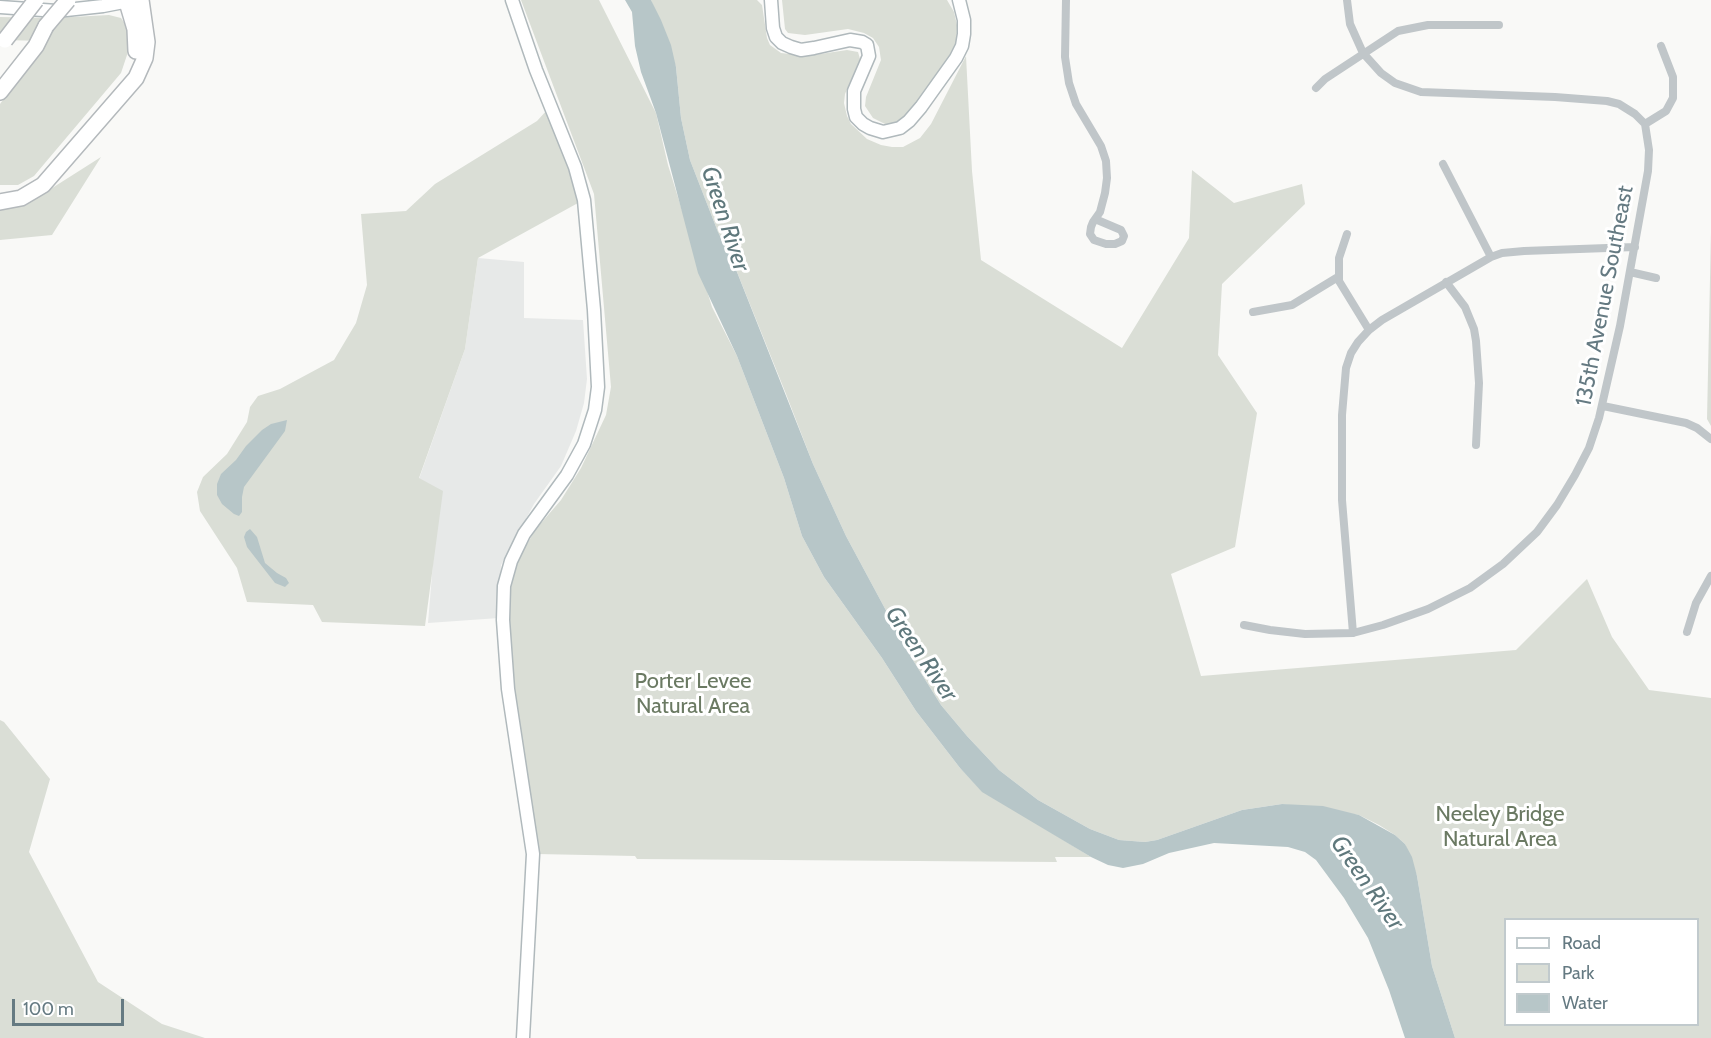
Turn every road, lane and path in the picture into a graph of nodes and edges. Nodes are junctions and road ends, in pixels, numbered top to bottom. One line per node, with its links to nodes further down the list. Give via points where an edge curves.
1 (30, 0): 12 (highway)
2 (36, 0): 12 (highway, bridge)
3 (68, 0): 13 (highway, bridge)
4 (134, 0): 10 (street, via 57,11); 21 (highway, via 137,46 125,79 39,181 21,193); 22 (highway, via 147,42 136,78 43,185 21,198)
5 (512, 0): 40 (street, via 584,200 598,387 584,444 567,475 524,534 504,586 508,689 533,854)
6 (771, 0): 7 (street, via 773,28 782,43 801,50 850,40 867,45 869,56 854,91 854,109 863,124 883,132 909,121 956,58 964,34)
7 (959, 0)
8 (1066, 0): 23 (street, via 1065,57 1069,83 1106,161 1105,193)
9 (1347, 0): 15 (street, via 1350,24)
10 (0, 7)
11 (1499, 25): 15 (street, via 1408,28 1393,33)
12 (2, 39)
13 (32, 46): 16 (highway); 18 (highway)
14 (1661, 46): 19 (street, via 1673,77 1673,98 1666,111)
15 (1364, 53): 17 (street); 19 (street, via 1388,79 1412,90 1607,101 1624,106)
16 (0, 80)
17 (1316, 88)
18 (0, 92)
19 (1644, 124): 25 (street, 135th Avenue Southeast, via 1649,158)
20 (1443, 164): 26 (street)
21 (0, 194)
22 (0, 202)
23 (1095, 219)
24 (1347, 234): 28 (street)
25 (1635, 248): 26 (street, via 1524,251); 27 (street, 135th Avenue Southeast)
26 (1491, 256): 30 (street)
27 (1630, 272): 29 (street); 33 (street, 135th Avenue Southeast)
28 (1338, 277): 31 (street, via 1292,305); 32 (street)
29 (1656, 278)
30 (1446, 282): 32 (street); 35 (street, via 1465,307 1474,329 1479,383)
31 (1253, 312)
32 (1369, 330): 39 (street, via 1351,353 1343,389 1342,500)
33 (1603, 406): 34 (street, via 1686,423); 39 (street, 135th Avenue Southeast, via 1575,475 1522,548 1484,579 1451,598 1412,616)
34 (1711, 439)
35 (1476, 445)
36 (1711, 576): 38 (street, via 1696,603)
37 (1244, 625): 39 (street, 135th Avenue Southeast, via 1305,634)
38 (1688, 632)
39 (1353, 633)
40 (523, 1038)

